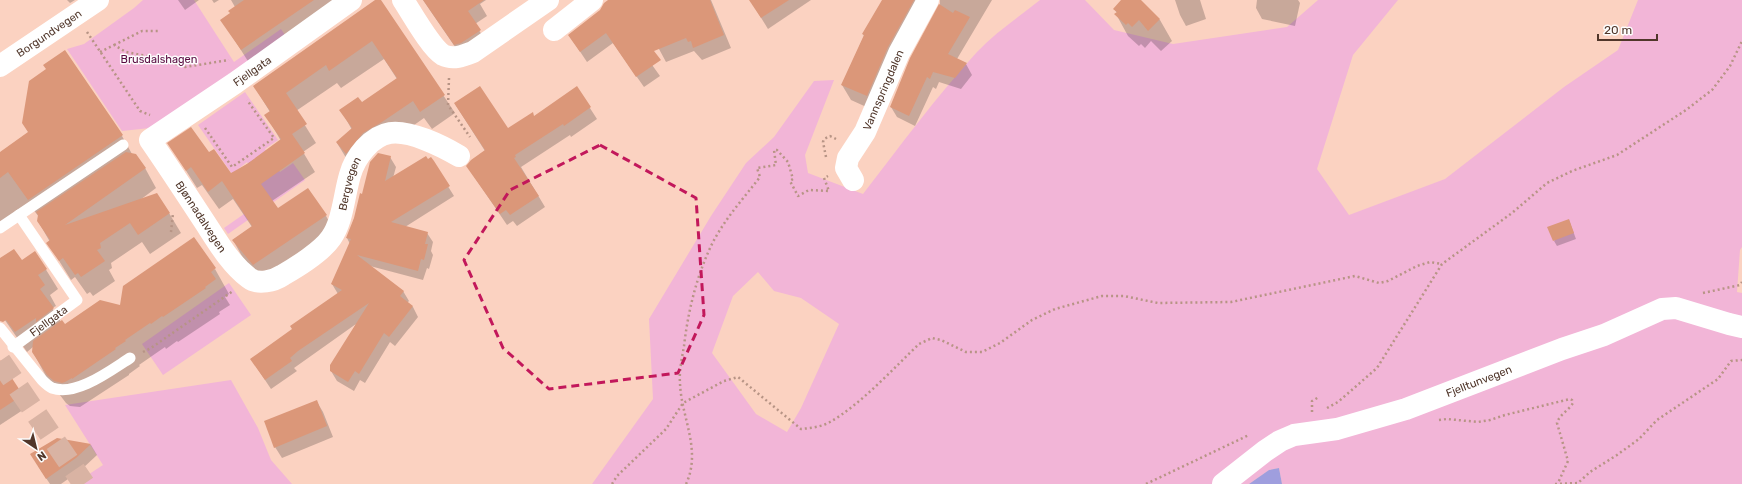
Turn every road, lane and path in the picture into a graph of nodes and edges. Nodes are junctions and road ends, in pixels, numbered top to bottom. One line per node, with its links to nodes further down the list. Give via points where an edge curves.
1 (98, 0): 7 (street, Borgundvegen)
2 (352, 0): 16 (street, Fjellgata)
3 (402, 0): 13 (street, via 436,48)
4 (548, 0): 13 (street, via 473,52 461,57)
5 (592, 0): 8 (street)
6 (928, 0): 24 (street, Vannspringdalen, via 899,53 865,132 848,158 846,168)
7 (76, 15): 12 (path); 15 (street, Borgundvegen)
8 (554, 30)
9 (159, 31): 11 (path, via 142,31)
10 (1742, 41): 27 (path, via 1730,66 1712,90 1686,110 1617,155 1572,170 1547,184)
11 (114, 45): 12 (path); 14 (path, via 126,52 185,67)
12 (100, 52): 17 (path)
13 (451, 57): 19 (path, via 448,105)
14 (230, 60)
15 (0, 66)
16 (236, 83): 18 (street, Fjellgata); 18 (path, via 274,138 232,167)
17 (140, 111)
18 (192, 111): 20 (street, Fjellgata)
19 (467, 132)
20 (150, 140): 28 (street, Bjønnadalvegen, via 236,268)
21 (123, 145): 25 (lane)
22 (459, 156): 28 (street, Bergvegen, via 441,146 408,135 392,133 378,138 364,150 353,165 340,217 331,238 298,266 280,277)
23 (828, 173): 37 (path, via 824,178 829,191 809,190 798,196 790,181 793,179 788,162 777,150 773,152 776,165 757,168 760,177 711,246 691,301 680,382)
24 (853, 180)
25 (19, 215): 26 (lane); 33 (lane, Fjellgata, via 77,300)
26 (0, 228)
27 (1442, 264): 37 (path, via 1430,262 1379,283 1355,276 1232,302 1158,303 1124,296 1102,296 1055,309 1032,320 1000,343 982,352 966,352 932,338 919,344 857,402 830,422 815,428 800,429 738,377 724,381); 38 (path, via 1377,368)
28 (256, 281): 34 (path, via 151,348)
29 (1742, 282): 30 (path, via 1726,289 1691,296 1684,299)
30 (1676, 308): 31 (street, Fjelltunvegen); 46 (street, Fjelltunvegen, via 1662,309 1604,335 1386,416 1280,441)
31 (1742, 327)
32 (0, 328): 33 (lane)
33 (13, 347): 34 (lane, via 42,380 57,389 68,389 89,383)
34 (130, 358)
35 (1742, 360): 42 (path, via 1731,361 1718,379 1657,420 1639,439 1578,483)
36 (1319, 397): 39 (path, via 1312,401)
37 (683, 402): 43 (path, via 666,429 617,476); 44 (path, via 692,456 690,475)
38 (1325, 410)
39 (1312, 417)
40 (1435, 421): 42 (path, via 1448,419 1478,422 1572,400 1573,403 1557,423 1568,461)
41 (1253, 433): 45 (path)
42 (1557, 483)
43 (612, 484)
44 (686, 484)
45 (1146, 484)
46 (1223, 484)

